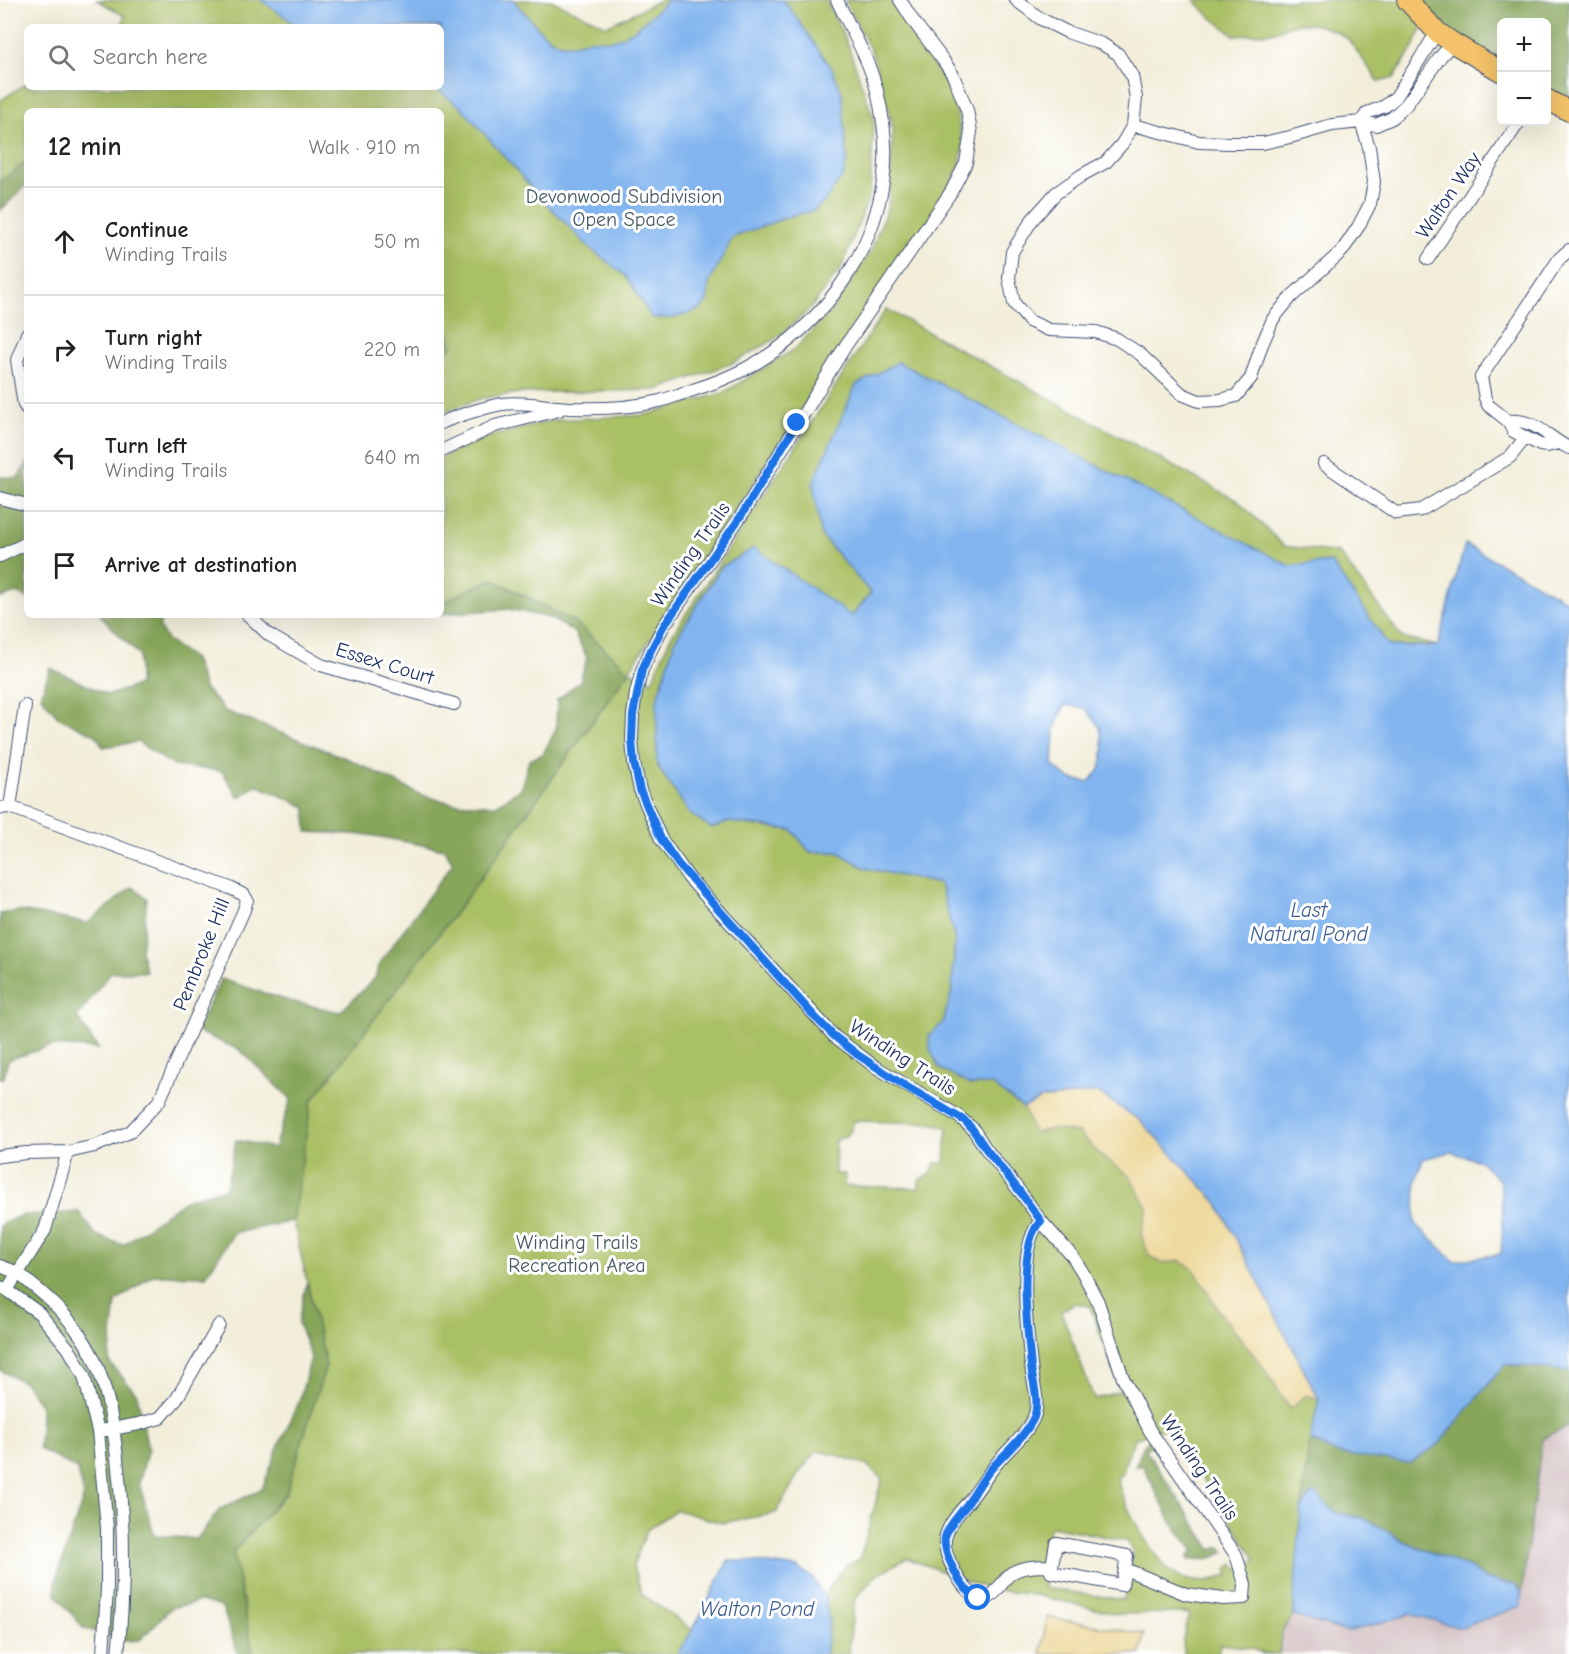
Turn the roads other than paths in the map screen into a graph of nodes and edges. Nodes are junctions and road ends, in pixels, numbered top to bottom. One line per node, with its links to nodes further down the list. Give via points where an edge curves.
1 (837, 0): 16 (street, via 871,70 885,140 884,180 877,212 848,274 810,321 788,341 745,369 661,401)
2 (900, 0): 33 (street, Winding Trails, via 953,75 971,132 966,163 951,192 846,345 741,516 663,627 642,670 633,715 634,763 640,790 661,839 689,878 834,1036 874,1066 958,1116 973,1130)
3 (1016, 0): 10 (street, via 1041,19 1118,54 1132,76 1136,98)
4 (1407, 0): 5 (main road)
5 (1445, 38): 6 (main road); 9 (street, via 1396,98 1367,113); 9 (street, via 1441,56 1406,105 1392,118 1376,125)
6 (1497, 69)
7 (1551, 102): 8 (main road)
8 (1569, 111)
9 (1361, 122): 10 (street, via 1263,142 1230,143 1199,142); 10 (street, via 1374,182 1370,204 1358,227 1342,251 1291,297 1273,319 1251,378 1236,396 1198,401 1182,394 1140,354 1117,339 1096,332 1049,330 1029,321 1014,303 1009,278 1012,252 1032,220 1056,193 1106,162)
10 (1133, 125)
11 (1516, 126): 13 (street, Walton Way)
12 (1569, 250): 17 (street, via 1559,259 1481,376 1488,405)
13 (1428, 259)
14 (24, 342): 15 (street, via 17,360)
15 (24, 405)
16 (568, 408): 18 (street, via 501,404); 21 (street, via 495,426)
17 (1508, 421): 19 (street, via 1513,431); 20 (street, via 1535,426)
18 (444, 422)
19 (1525, 438): 20 (street, via 1540,445); 22 (street, via 1510,457 1421,510 1396,513)
20 (1564, 446)
21 (444, 450)
22 (1324, 464)
23 (0, 498): 24 (street)
24 (24, 504)
25 (24, 544): 26 (street)
26 (0, 556)
27 (251, 618): 28 (street, Essex Court, via 269,635 321,664)
28 (454, 704)
29 (25, 706): 30 (street)
30 (5, 808): 31 (street, Pembroke Hill, via 230,888 247,900 159,1101 130,1132)
31 (68, 1152): 32 (street, Pembroke Hill); 35 (street, via 45,1230)
32 (0, 1156)
33 (1041, 1221): 40 (street, via 1032,1231 1025,1297 1035,1414 1028,1429 989,1472 952,1524 945,1546 959,1580 971,1595 985,1600 996,1593 1010,1574); 41 (street, Winding Trails, via 1083,1273 1098,1302 1123,1378 1150,1431 1236,1555 1245,1584 1244,1598 1186,1594)
34 (0, 1266): 35 (street)
35 (18, 1273): 36 (street); 38 (street, via 65,1315 87,1346 103,1384)
36 (3, 1288): 39 (street, via 39,1313 69,1348 84,1376)
37 (219, 1325): 38 (street, via 176,1400 160,1418)
38 (114, 1428): 39 (street); 43 (street, via 124,1552)
39 (98, 1431): 42 (street, via 107,1528)
40 (1052, 1566): 41 (street, via 1051,1572 1122,1585); 41 (street, Winding Trails, via 1056,1543 1127,1556)
41 (1125, 1569)
42 (103, 1654)
43 (118, 1654)

